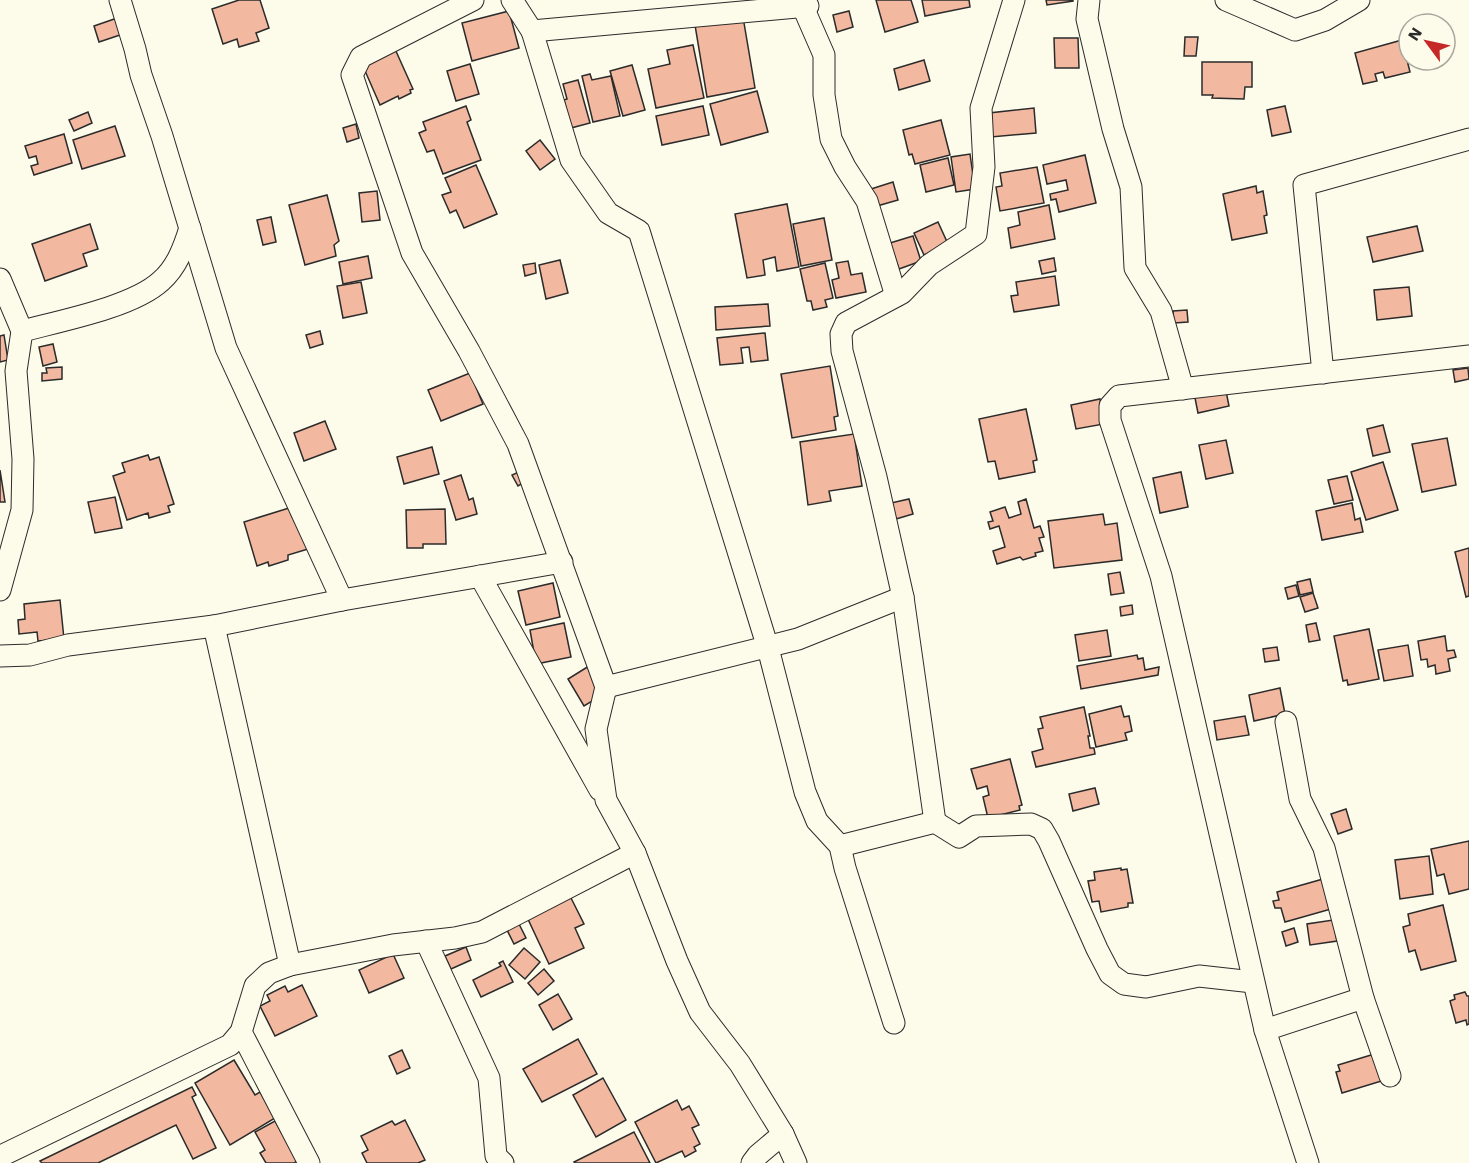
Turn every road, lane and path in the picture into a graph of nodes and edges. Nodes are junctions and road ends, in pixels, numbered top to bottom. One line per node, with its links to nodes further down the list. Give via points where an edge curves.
1 (120, 0): 11 (street)
2 (473, 0): 19 (street, via 361,57 352,75 412,253 518,444)
3 (512, 0): 9 (street)
4 (1014, 0): 13 (street, via 981,108 984,167 976,234 929,265)
5 (1089, 0): 18 (street, via 1088,20 1131,187 1135,268 1161,311)
6 (1226, 0): 7 (street, via 1295,30 1325,20)
7 (1359, 0)
8 (805, 4): 9 (street); 13 (street, via 824,55 824,95 831,139 867,201)
9 (532, 31): 25 (street, via 572,160 608,213 639,231)
10 (1469, 139): 17 (street, via 1304,185)
11 (190, 228): 14 (street, via 181,256 161,281 130,301); 23 (street, via 226,348)
12 (0, 279): 14 (street)
13 (896, 296): 22 (street, via 846,323 841,334)
14 (21, 331): 16 (street)
15 (1469, 356): 17 (street)
16 (8, 373): 21 (street, via 23,459 22,510)
17 (1323, 373): 18 (street)
18 (1184, 389): 35 (street, via 1119,396 1110,406 1110,420 1161,576)
19 (562, 562): 20 (street); 27 (street)
20 (480, 576): 23 (street); 29 (street)
21 (0, 588)
22 (903, 597): 25 (street); 30 (street)
23 (342, 600): 24 (street)
24 (214, 626): 26 (street, via 68,645 30,655); 34 (street)
25 (768, 648): 27 (street); 31 (street, via 805,792 816,821)
26 (0, 656)
27 (606, 687): 29 (street, via 596,729)
28 (1286, 722): 36 (street, via 1300,799 1324,848)
29 (606, 801): 32 (street)
30 (936, 822): 31 (street); 35 (street, via 958,837 976,826 1030,824 1042,829 1110,974 1124,984 1146,987 1199,976)
31 (840, 846): 37 (street)
32 (635, 853): 33 (street, via 482,932); 41 (street, via 700,1012 740,1064)
33 (426, 941): 34 (street); 44 (street, via 489,1078 496,1156)
34 (290, 965): 39 (street, via 269,973 255,986)
35 (1253, 982): 38 (street)
36 (1363, 998): 38 (street); 40 (street)
37 (894, 1023)
38 (1265, 1030): 47 (street)
39 (241, 1032): 42 (street, via 230,1045); 43 (street)
40 (1390, 1076)
41 (783, 1134): 45 (street); 46 (street)
42 (4, 1155)
43 (309, 1163)
44 (503, 1163)
45 (752, 1163)
46 (796, 1163)
47 (1308, 1163)

